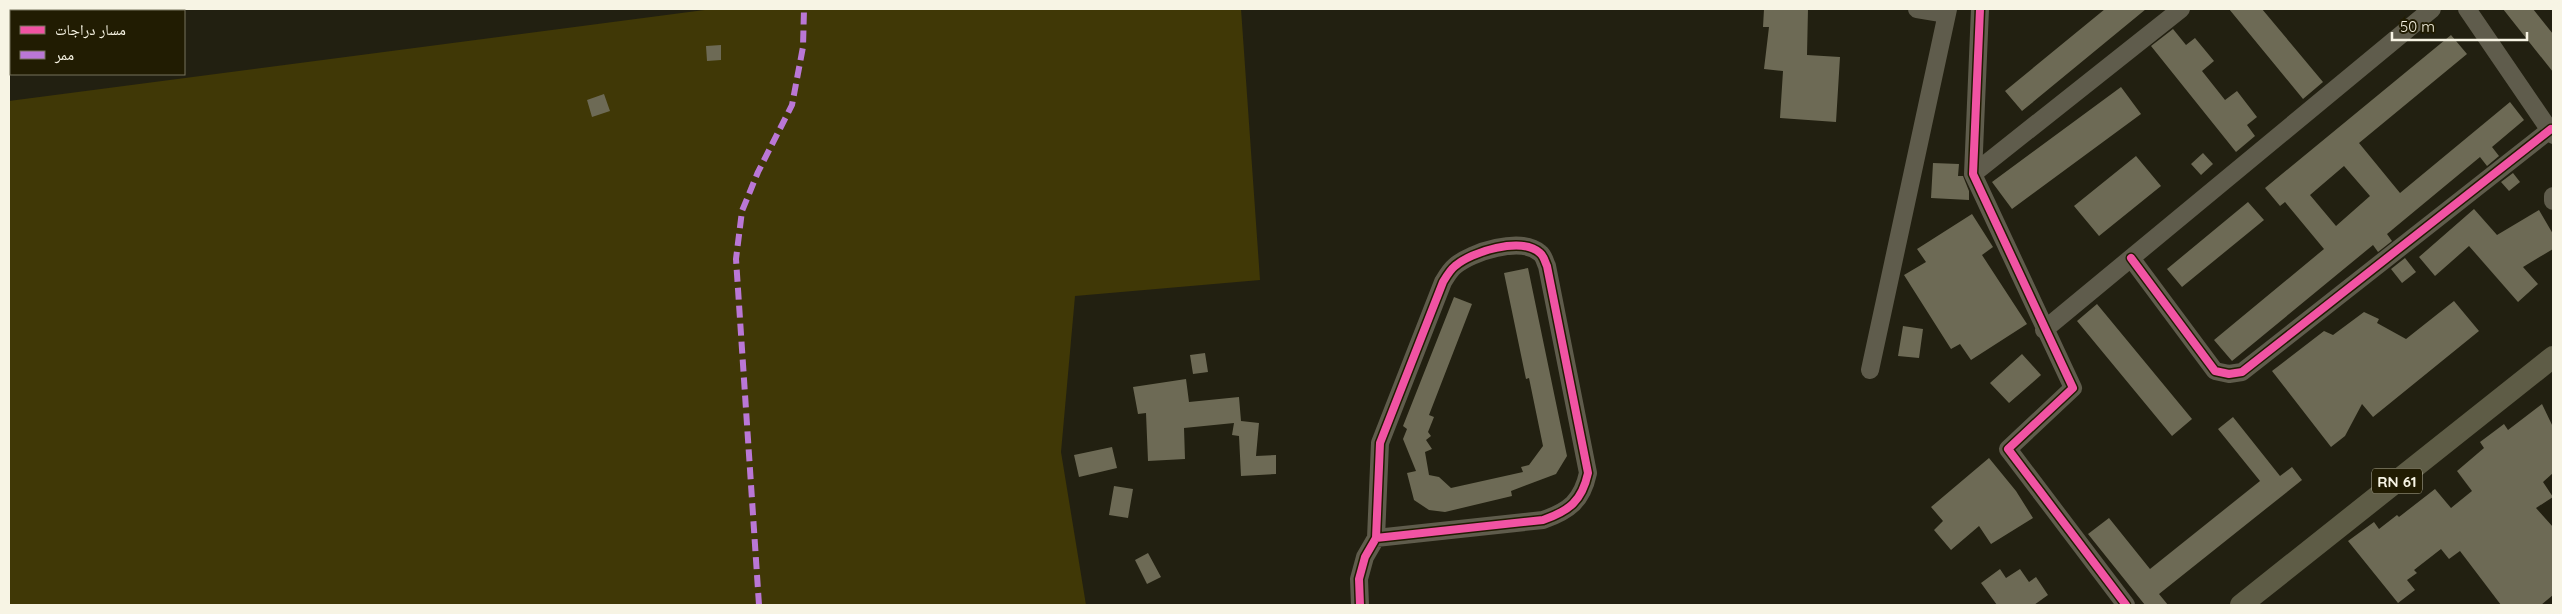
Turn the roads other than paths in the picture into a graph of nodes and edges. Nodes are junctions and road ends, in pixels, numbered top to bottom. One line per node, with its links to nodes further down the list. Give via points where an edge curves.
1 (1917, 9): 6 (street)
2 (1980, 9): 8 (street)
3 (2181, 9): 8 (street)
4 (2432, 9): 11 (street)
5 (2467, 9): 7 (street)
6 (1947, 11): 14 (street)
7 (2552, 132): 11 (street, via 2242,372 2215,372)
8 (1973, 174): 12 (street)
9 (2553, 196): 10 (street)
10 (2553, 202)
11 (2131, 258): 12 (street)
12 (2044, 330): 17 (street, via 2073,388 2008,449)
13 (2553, 357): 18 (main road, RN 61)
14 (1870, 370)
15 (1376, 538): 15 (street, via 1380,443 1443,282 1454,267 1481,252 1524,246 1534,249 1542,254 1547,266 1588,474 1584,490 1560,514 1543,520); 16 (street, via 1365,557 1359,578)
16 (1360, 605)
17 (2126, 605)
18 (2241, 605)

